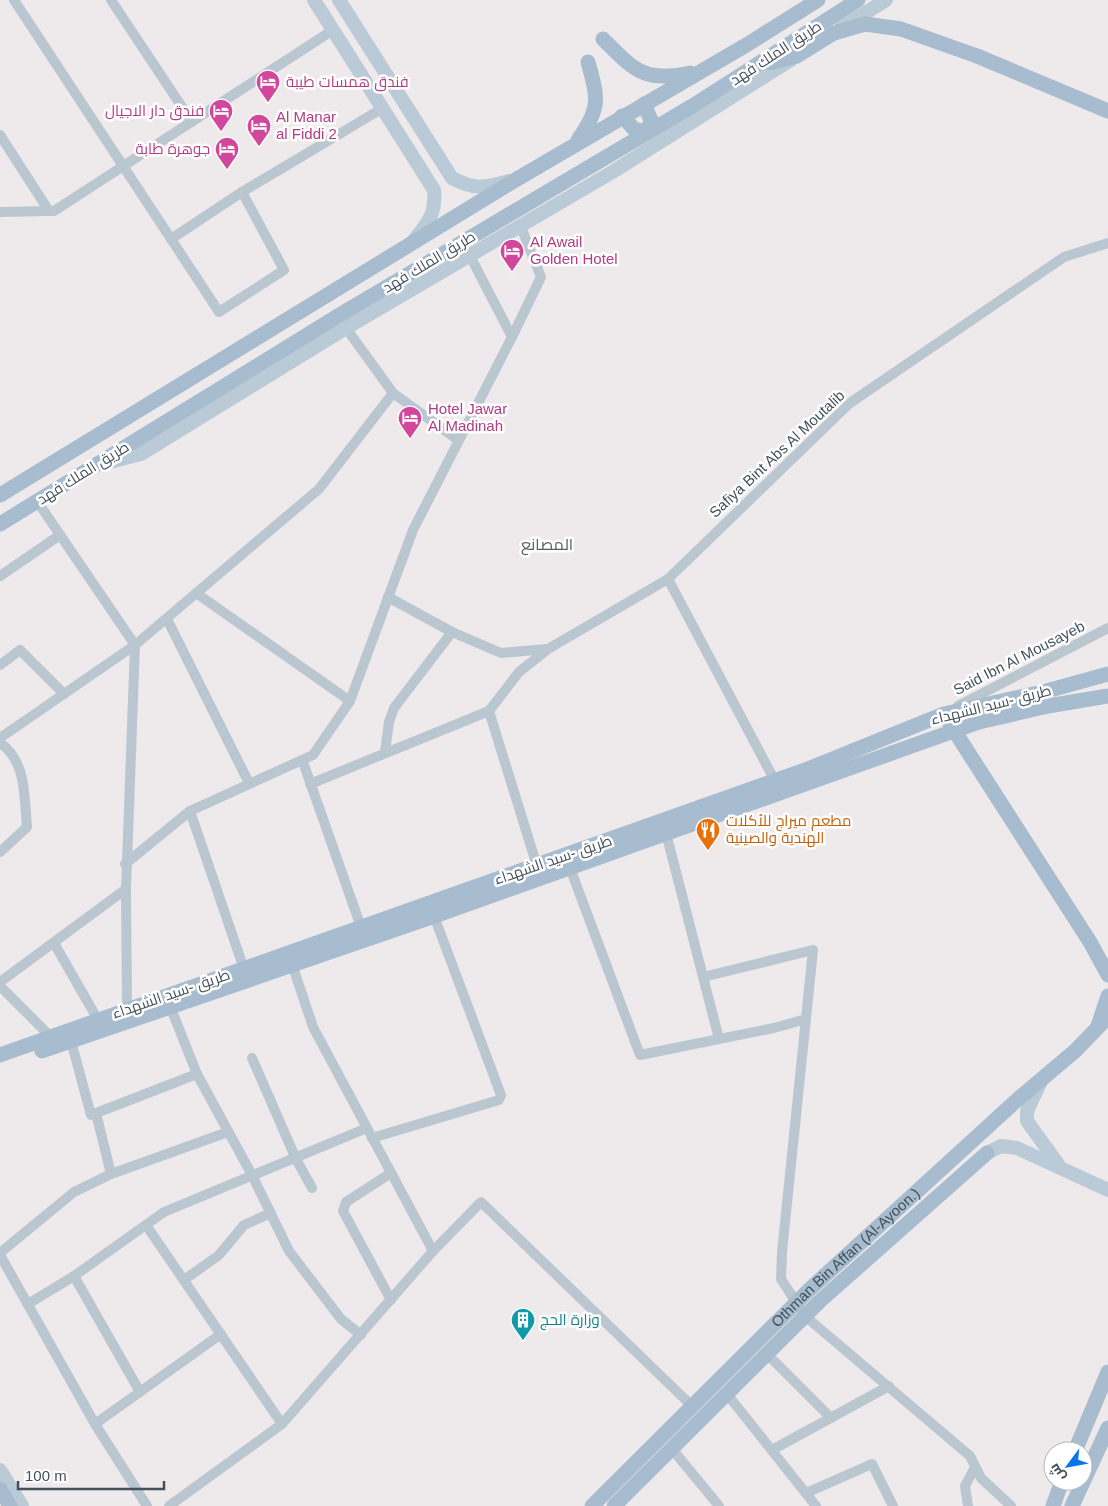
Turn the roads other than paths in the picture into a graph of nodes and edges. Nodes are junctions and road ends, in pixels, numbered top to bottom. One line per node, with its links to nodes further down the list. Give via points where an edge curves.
1 (14, 0): 26 (street)
2 (111, 0): 22 (street)
3 (314, 0): 9 (street)
4 (339, 0): 27 (street, via 452,178 468,187 490,187)
5 (803, 0): 12 (street)
6 (818, 0): 12 (main road, طريق الملك فهد)
7 (858, 0): 15 (main road, طريق الملك فهد)
8 (886, 0): 10 (street)
9 (333, 30): 18 (street); 22 (street)
10 (834, 33): 13 (main road); 20 (main road, via 865,24 901,29 977,56)
11 (603, 39): 16 (main road, via 628,64 655,77)
12 (748, 44): 16 (main road, طريق الملك فهد)
13 (797, 56): 15 (main road); 19 (street)
14 (588, 62): 25 (main road, via 596,102 593,120)
15 (757, 66): 19 (main road, طريق الملك فهد)
16 (704, 70): 17 (main road, طريق الملك فهد)
17 (644, 104): 21 (main road, طريق الملك فهد); 23 (main road, via 651,120)
18 (383, 108): 28 (street); 33 (street, via 434,190 435,205 431,218)
19 (698, 111): 23 (main road, طريق الملك فهد); 31 (street)
20 (1108, 111)
21 (622, 116): 23 (main road, via 634,129); 25 (main road, طريق الملك فهد)
22 (192, 122): 26 (street)
23 (647, 133): 40 (main road, طريق الملك فهد, via 338,316)
24 (0, 135): 29 (street)
25 (575, 144): 27 (main road, طريق الملك فهد)
26 (123, 167): 29 (street, via 65,205); 32 (street)
27 (516, 179): 33 (main road, طريق الملك فهد)
28 (242, 192): 32 (street); 32 (street, via 284,270 219,312)
29 (49, 211): 30 (street)
30 (0, 212)
31 (521, 227): 35 (street); 37 (street, via 541,278)
32 (171, 239)
33 (412, 243): 41 (main road, طريق الملك فهد)
34 (1108, 243): 46 (street, Safiya Bint Abs Al Moutalib, via 1064,257 850,403)
35 (470, 256): 36 (street); 37 (street)
36 (346, 328): 38 (street); 40 (street, via 141,454)
37 (512, 337): 39 (street)
38 (393, 393): 39 (street); 47 (street, via 319,489)
39 (458, 440): 48 (street, via 413,530)
40 (94, 466): 42 (main road, طريق الملك فهد)
41 (0, 495)
42 (37, 502): 43 (main road, طريق الملك فهد); 44 (street)
43 (0, 524)
44 (60, 535): 45 (street); 52 (street)
45 (0, 576)
46 (668, 579): 53 (street, Safiya Bint Abs Al Moutalib); 68 (street)
47 (196, 593): 49 (street); 60 (street)
48 (388, 597): 51 (street); 60 (street)
49 (167, 619): 52 (street); 69 (street)
50 (1108, 628): 62 (street, Said Ibn Al Mousayeb)
51 (452, 632): 53 (street, via 501,653); 66 (street, via 394,708)
52 (135, 645): 58 (street); 74 (street)
53 (548, 649): 61 (street, Safiya Bint Abs Al Moutalib, via 519,672)
54 (0, 665): 58 (street, via 20,650)
55 (1108, 674): 57 (main road, طريق -سيد الشهداء)
56 (1108, 681): 57 (main road)
57 (1043, 692): 62 (main road, طريق -سيد الشهداء)
58 (64, 694): 64 (street)
59 (1108, 696): 63 (main road, طريق -سيد الشهداء, via 1048,706)
60 (350, 700): 67 (street, via 313,756)
61 (489, 711): 66 (street); 75 (street)
62 (944, 714): 63 (main road); 68 (main road, طريق -سيد الشهداء)
63 (955, 731): 72 (main road, طريق -سيد الشهداء); 83 (main road)
64 (0, 738)
65 (0, 743): 73 (street, via 22,772 27,827)
66 (385, 752): 70 (street)
67 (302, 762): 69 (street); 70 (street)
68 (775, 781): 75 (main road, طريق -سيد الشهداء)
69 (250, 783): 71 (street)
70 (310, 784): 79 (street)
71 (190, 811): 74 (street); 82 (street)
72 (666, 834): 76 (main road, طريق -سيد الشهداء); 84 (street)
73 (1, 849)
74 (125, 864): 77 (street)
75 (537, 866): 79 (main road, طريق -سيد الشهداء)
76 (570, 868): 78 (main road, طريق -سيد الشهداء); 93 (street, via 640,1055)
77 (126, 889): 80 (street); 88 (street)
78 (434, 916): 81 (main road, طريق -سيد الشهداء); 103 (street, via 501,1095 499,1100)
79 (361, 927): 82 (main road, طريق -سيد الشهداء)
80 (54, 942): 85 (street); 90 (street)
81 (292, 964): 87 (main road, طريق -سيد الشهداء); 101 (street, via 313,1027)
82 (244, 969): 88 (main road, طريق -سيد الشهداء)
83 (1108, 975)
84 (703, 977): 89 (street, via 813,950); 93 (street)
85 (0, 984): 92 (street)
86 (1108, 996): 91 (main road)
87 (170, 1006): 94 (main road, طريق -سيد الشهداء); 98 (street)
88 (127, 1010): 90 (main road, طريق -سيد الشهداء)
89 (806, 1019): 93 (street); 120 (street, via 782,1252 782,1279)
90 (98, 1020): 92 (main road, طريق -سيد الشهداء)
91 (1103, 1022): 99 (main road, Othman Bin Affan (Al-Ayoon.))
92 (51, 1037): 95 (main road, طريق -سيد الشهداء)
93 (719, 1039)
94 (71, 1041): 97 (main road, طريق -سيد الشهداء); 100 (street, via 91,1115)
95 (0, 1055)
96 (252, 1058): 105 (street)
97 (0, 1066)
98 (197, 1074): 100 (street); 102 (street)
99 (1042, 1078): 106 (street, via 1027,1111 1027,1121); 120 (main road, Othman Bin Affan (Al-Ayoon.))
100 (96, 1113): 107 (street)
101 (367, 1128): 103 (street); 105 (street)
102 (228, 1132): 107 (street); 109 (street)
103 (372, 1138): 108 (street)
104 (987, 1153): 106 (street, via 1001,1146 1017,1148); 121 (main road, Othman Bin Affan (Al-Ayoon.))
105 (296, 1159): 109 (street); 110 (street)
106 (1058, 1165): 111 (street)
107 (111, 1174): 115 (street, via 74,1192)
108 (392, 1174): 114 (street); 118 (street, via 346,1202 344,1207)
109 (252, 1175): 112 (street); 113 (street, via 164,1212)
110 (312, 1188)
111 (1108, 1190)
112 (271, 1213): 117 (street, via 244,1225 218,1255); 123 (street, via 289,1251 341,1319)
113 (146, 1225): 116 (street); 117 (street)
114 (433, 1251): 118 (street); 129 (street, via 480,1202)
115 (0, 1254): 119 (street)
116 (74, 1276): 119 (street); 127 (street)
117 (184, 1280): 122 (street)
118 (391, 1300): 123 (street)
119 (28, 1304): 131 (street)
120 (795, 1304): 121 (street); 129 (main road, Othman Bin Affan (Al-Ayoon.))
121 (805, 1316): 124 (main road, Othman Bin Affan (Al-Ayoon.)); 126 (street)
122 (221, 1334): 127 (street); 132 (street)
123 (361, 1335): 132 (street)
124 (767, 1354): 128 (main road, Othman Bin Affan (Al-Ayoon.)); 130 (street)
125 (1108, 1372): 134 (main road)
126 (889, 1386): 130 (street); 137 (street, via 970,1456)
127 (140, 1392): 131 (street)
128 (727, 1394): 135 (main road, Othman Bin Affan (Al-Ayoon.)); 136 (street)
129 (692, 1406): 147 (main road, Othman Bin Affan (Al-Ayoon.))
130 (831, 1418): 136 (street)
131 (95, 1424): 145 (street)
132 (282, 1424): 142 (street)
133 (1108, 1428): 155 (main road)
134 (1079, 1441)
135 (672, 1449): 148 (main road, Othman Bin Affan (Al-Ayoon.)); 149 (street)
136 (772, 1450): 141 (street)
137 (975, 1467): 152 (street, via 965,1486); 153 (street, via 981,1478)
138 (0, 1470): 144 (street)
139 (0, 1489): 143 (main road)
140 (1058, 1491): 154 (main road)
141 (806, 1493): 150 (street); 151 (street, via 872,1464)
142 (185, 1502): 146 (street)
143 (10, 1506)
144 (22, 1506)
145 (147, 1506)
146 (169, 1506)
147 (592, 1506)
148 (614, 1506)
149 (719, 1506)
150 (816, 1506)
151 (893, 1506)
152 (968, 1506)
153 (1011, 1506)
154 (1053, 1506)
155 (1073, 1506)

